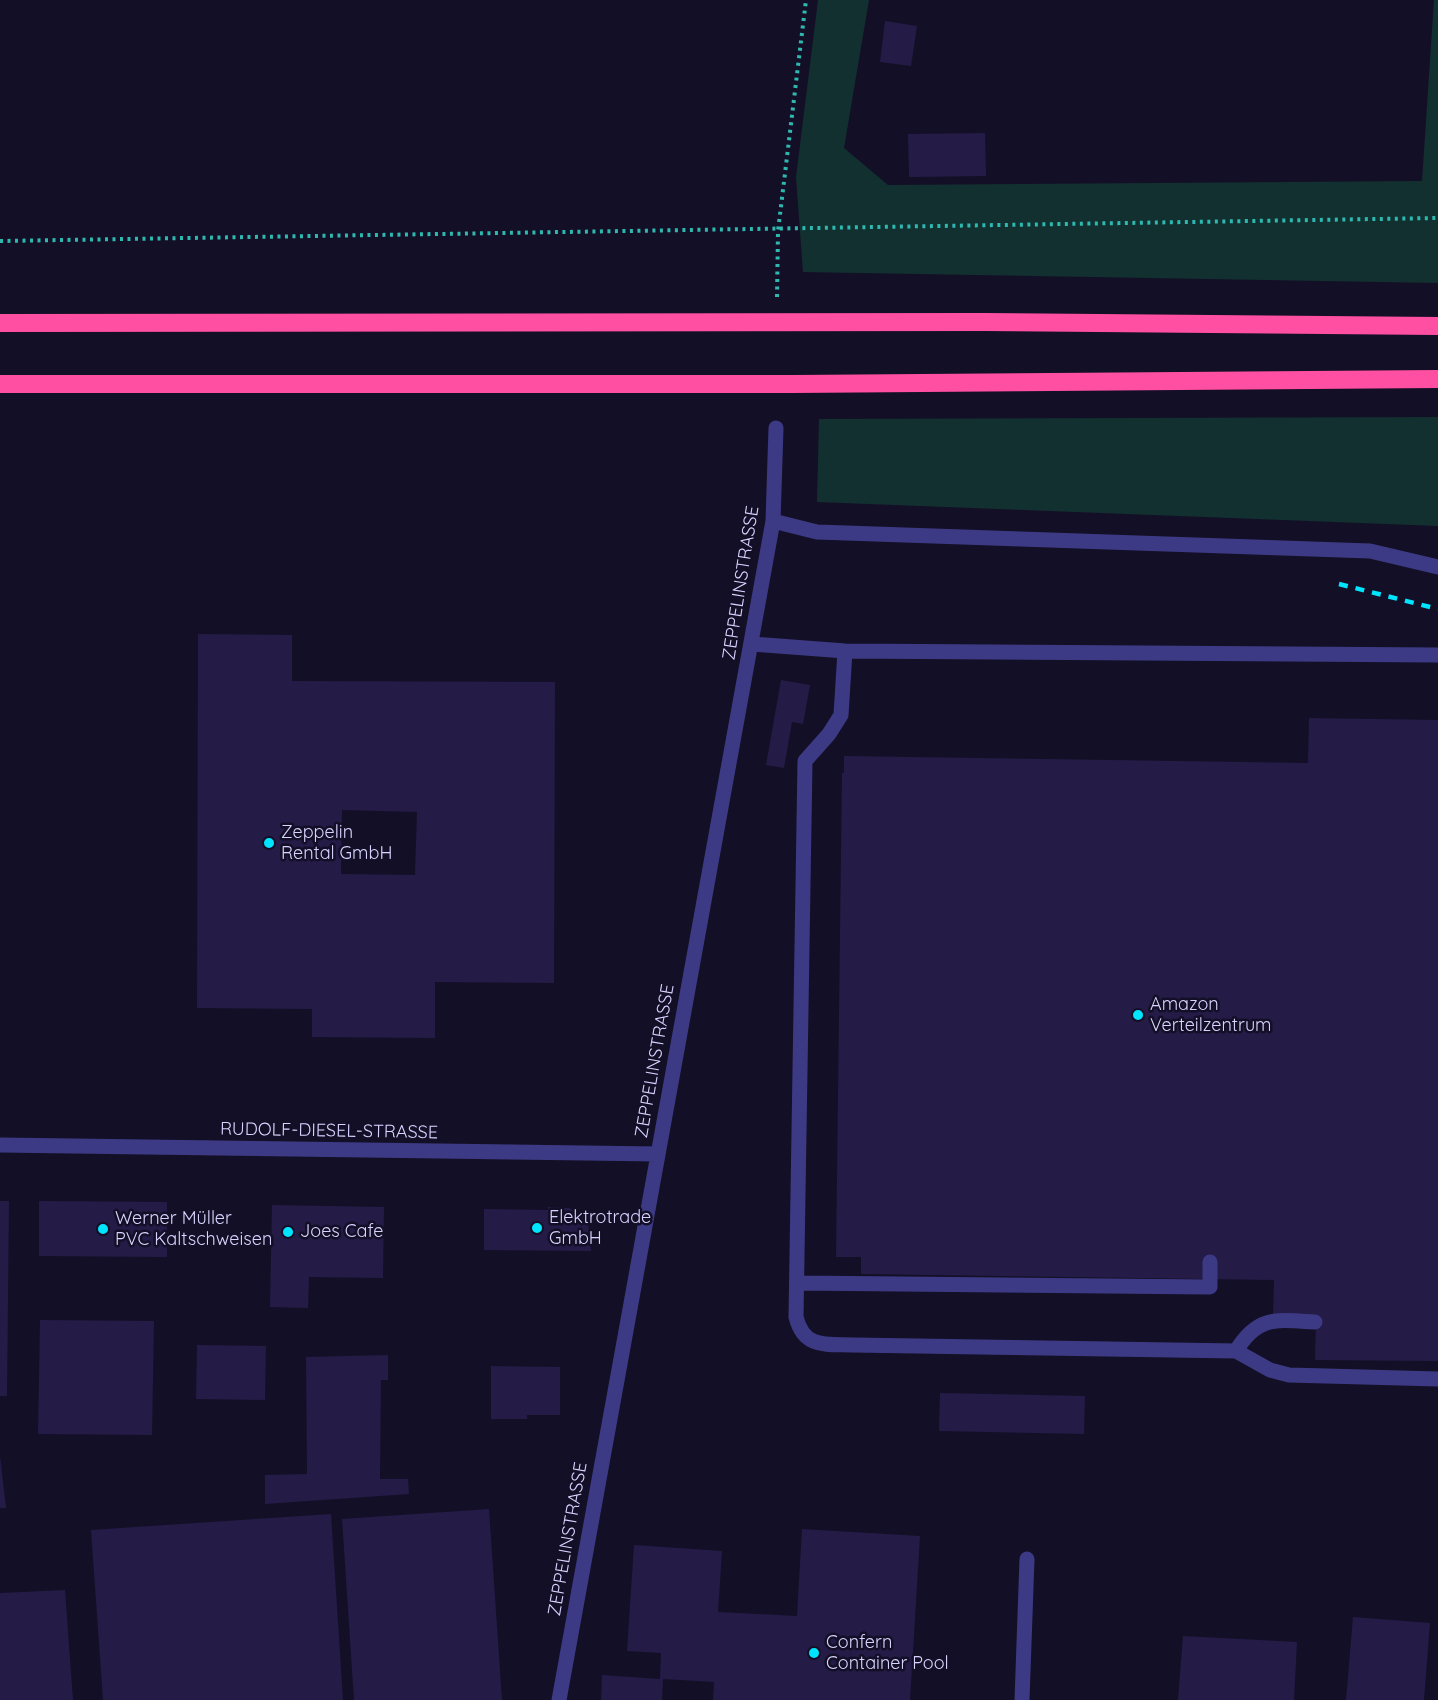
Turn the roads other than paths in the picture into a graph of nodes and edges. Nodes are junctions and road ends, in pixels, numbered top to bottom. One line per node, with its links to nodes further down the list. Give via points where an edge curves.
1 (0, 323): 2 (highway)
2 (1438, 326)
3 (1438, 379): 4 (highway)
4 (0, 384)
5 (776, 428): 6 (street, ZEPPELINSTRASSE)
6 (773, 521): 7 (street, via 817,532 1370,551); 8 (street, ZEPPELINSTRASSE)
7 (1438, 567)
8 (752, 644): 9 (street); 12 (street, ZEPPELINSTRASSE)
9 (845, 651): 10 (street); 14 (street, via 841,715 806,760)
10 (1438, 655)
11 (0, 1145): 12 (street, RUDOLF-DIESEL-STRASSE)
12 (658, 1154): 19 (street, ZEPPELINSTRASSE)
13 (1210, 1262): 14 (street, via 1210,1287)
14 (797, 1283): 16 (street, via 799,1330 814,1343)
15 (1315, 1322): 16 (street, via 1262,1323 1246,1335)
16 (1236, 1351): 17 (street, via 1270,1370 1289,1375)
17 (1438, 1379)
18 (1027, 1559): 20 (street)
19 (559, 1700)
20 (1022, 1700)

